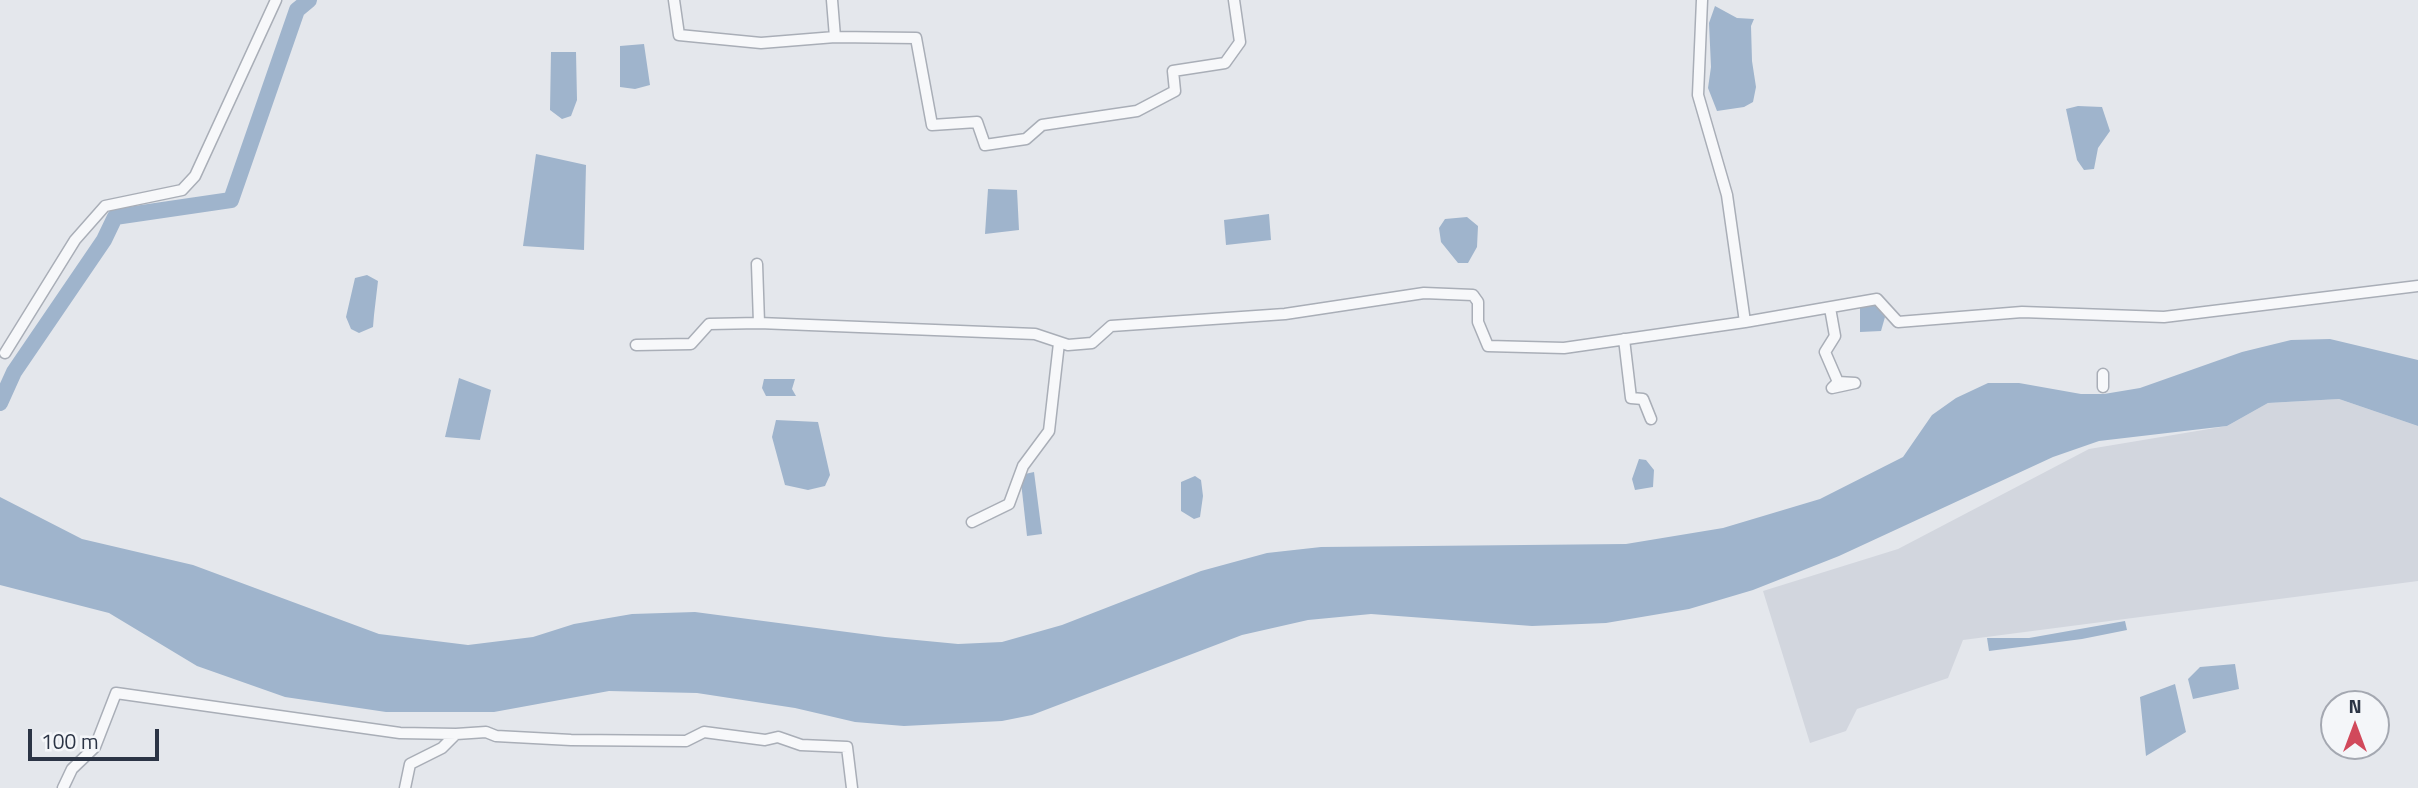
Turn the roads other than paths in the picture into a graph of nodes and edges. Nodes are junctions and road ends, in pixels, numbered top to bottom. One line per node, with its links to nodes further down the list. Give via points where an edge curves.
1 (276, 0): 15 (street, via 195,176 182,190 105,206 75,240)
2 (674, 0): 6 (street, via 679,35 761,43)
3 (832, 0): 6 (street)
4 (1234, 0): 6 (street, via 1240,42 1225,63 1173,71 1175,91 1137,111 1042,125 1026,139 985,145 976,122 932,125 916,38)
5 (1702, 0): 10 (street, via 1699,95 1727,195)
6 (835, 37)
7 (757, 264): 11 (street)
8 (2418, 286): 9 (street, via 2164,317 2022,312 1941,323 1898,322 1877,299)
9 (1830, 308): 10 (street); 17 (street, via 1835,336 1825,352)
10 (1745, 322): 12 (street)
11 (759, 323): 13 (street, via 1034,334); 14 (street, via 709,324 691,345)
12 (1624, 340): 13 (street, via 1564,348 1492,348 1478,322 1473,295 1424,293 1285,314 1111,326 1092,343); 19 (street, via 1631,398 1643,399)
13 (1059, 343): 20 (street, via 1049,431 1023,466 1009,505)
14 (636, 345)
15 (5, 353)
16 (2103, 374): 18 (street)
17 (1838, 382)
18 (2103, 387)
19 (1651, 419)
20 (972, 522)
21 (456, 734): 22 (street, via 400,733 116,693 95,747 72,769); 23 (street, via 442,748 410,764); 24 (street, via 486,732 571,740 686,741 704,732 765,740 778,737 800,745 847,747)
22 (63, 788)
23 (405, 788)
24 (852, 788)

